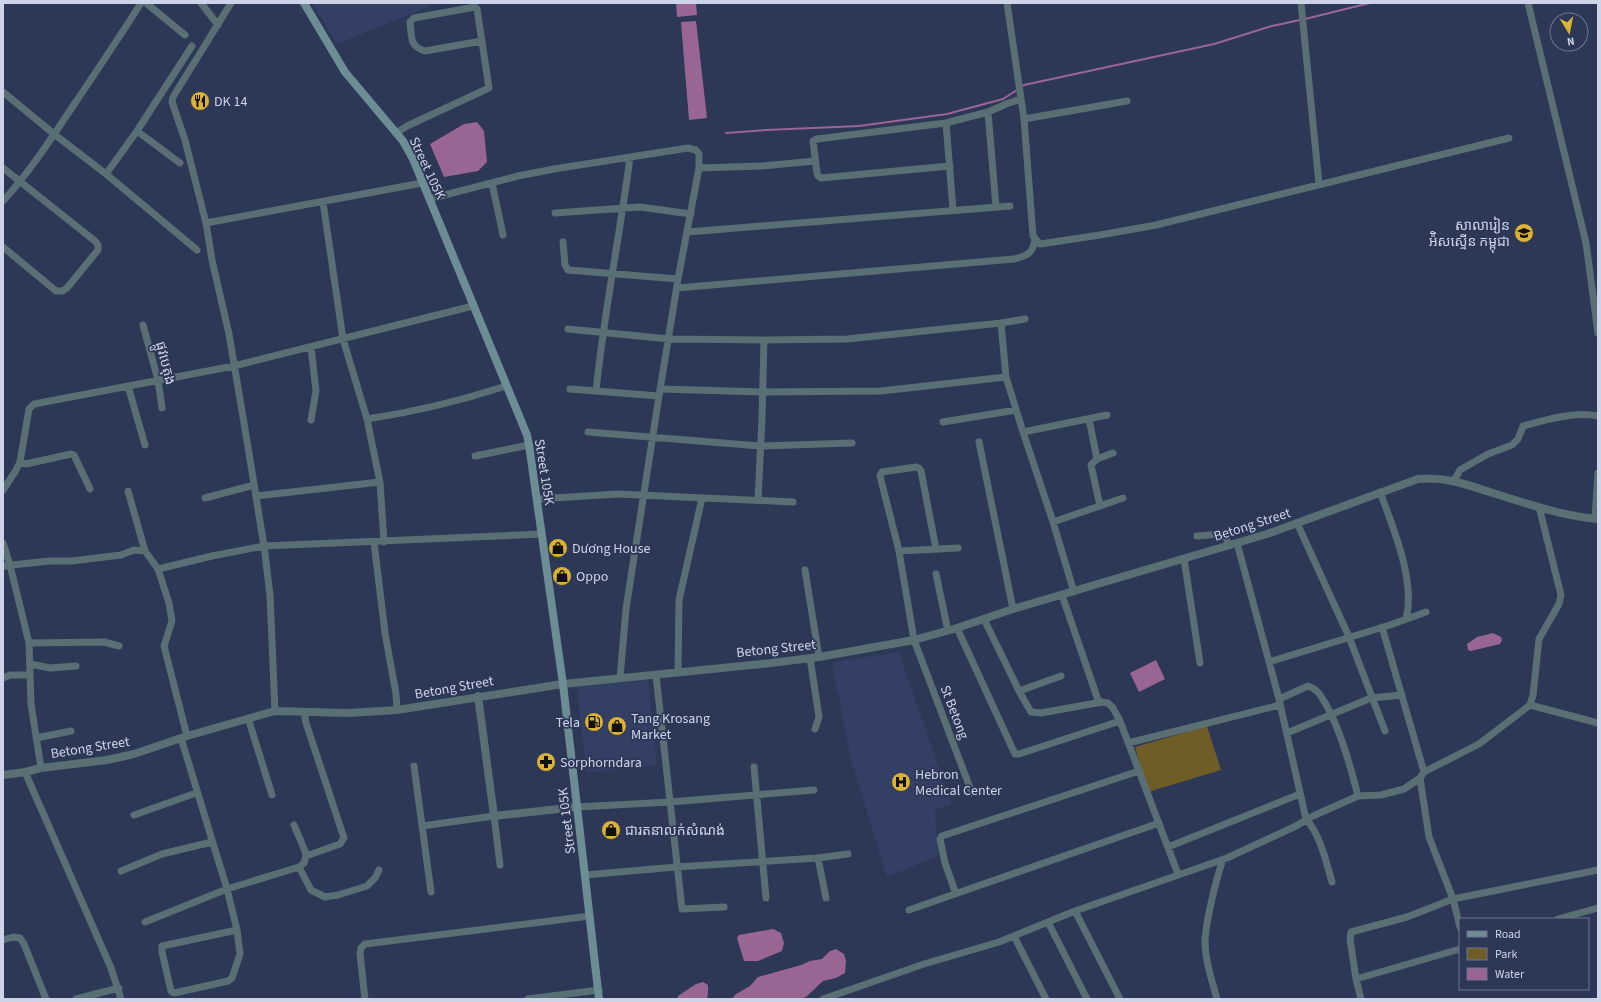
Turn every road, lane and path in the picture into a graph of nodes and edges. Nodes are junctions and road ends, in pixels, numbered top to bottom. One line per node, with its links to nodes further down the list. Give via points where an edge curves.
1 (141, 3): 21 (street)
2 (146, 3): 10 (street)
3 (201, 3): 9 (street)
4 (231, 3): 9 (street)
5 (304, 3): 20 (main road, Street 105K, via 345,72)
6 (1007, 3): 14 (street)
7 (1528, 3): 59 (street, via 1586,243)
8 (1301, 4): 33 (street)
9 (218, 25): 43 (street, via 172,102 185,140)
10 (186, 35)
11 (482, 41): 11 (street, via 475,7 414,18 410,22 413,43 425,51); 20 (street, via 489,88)
12 (192, 46): 19 (street)
13 (3, 92): 21 (street)
14 (1021, 98): 16 (street); 17 (street)
15 (1127, 101): 17 (street)
16 (988, 112): 18 (street); 38 (street)
17 (1024, 120): 46 (street, via 1028,191)
18 (946, 123): 24 (street, via 817,138 813,141); 26 (street)
19 (137, 131): 25 (street); 29 (street)
20 (396, 133): 31 (main road, Street 105K, via 413,159)
21 (54, 134): 29 (street); 30 (street)
22 (1509, 138): 33 (street)
23 (630, 157): 28 (street, via 688,148 696,150 699,154); 32 (street, via 554,169); 39 (street)
24 (815, 161): 26 (street, via 818,176 824,178); 28 (street)
25 (180, 163)
26 (950, 166): 40 (street)
27 (3, 168): 30 (street)
28 (700, 168): 42 (street)
29 (106, 174): 49 (street)
30 (20, 182): 35 (street); 48 (street, via 95,240 98,250 67,288 56,291)
31 (422, 183): 34 (main road, Street 105K); 36 (street)
32 (492, 183): 34 (street); 45 (street)
33 (1319, 184): 46 (street, via 1149,226 1040,244)
34 (429, 199): 53 (main road, Street 105K)
35 (3, 201)
36 (323, 202): 43 (street); 60 (street)
37 (1010, 206): 38 (street)
38 (996, 207): 40 (street)
39 (623, 208): 41 (street); 42 (street, via 640,207); 50 (street)
40 (953, 210): 44 (street)
41 (554, 213)
42 (691, 214): 44 (street)
43 (206, 224): 64 (street)
44 (688, 232): 51 (street)
45 (503, 235)
46 (1035, 240): 52 (street, via 1030,254 1014,259)
47 (563, 242): 50 (street, via 564,265 568,270)
48 (3, 247)
49 (197, 250)
50 (612, 274): 51 (street); 58 (street)
51 (678, 279): 52 (street)
52 (677, 288): 61 (street)
53 (473, 306): 60 (street); 68 (main road, Street 105K)
54 (1025, 319): 55 (street)
55 (1001, 323): 62 (street, via 847,339); 65 (street)
56 (143, 325): 66 (street, ផ្លូវបេតុង)
57 (568, 329): 58 (street)
58 (602, 333): 61 (street); 70 (street)
59 (1598, 333)
60 (343, 339): 63 (street); 79 (street)
61 (669, 339): 62 (street); 72 (street)
62 (764, 340): 71 (street)
63 (311, 347): 64 (street); 78 (street, via 316,391)
64 (234, 366): 66 (street); 96 (street)
65 (1006, 376): 71 (street, via 881,391); 74 (street)
66 (158, 380): 67 (street); 73 (street, ផ្លូវបេតុង)
67 (128, 386): 87 (street); 92 (street, via 31,406)
68 (506, 386): 79 (street, via 422,409); 86 (main road, Street 105K)
69 (570, 388): 70 (street)
70 (596, 391): 72 (street)
71 (763, 392): 72 (street); 88 (street)
72 (660, 393): 83 (street)
73 (162, 408)
74 (1016, 410): 80 (street); 82 (street)
75 (1107, 415): 77 (street)
76 (1598, 416): 94 (street, via 1566,416 1523,426 1518,439 1512,444 1460,470)
77 (1088, 419): 82 (street); 91 (street)
78 (311, 420)
79 (367, 420): 95 (street)
80 (943, 422)
81 (588, 432): 83 (street)
82 (1023, 432): 112 (street)
83 (653, 438): 88 (street); 101 (street)
84 (979, 442): 132 (street)
85 (852, 443): 88 (street)
86 (529, 445): 90 (street); 106 (main road, Street 105K)
87 (145, 446)
88 (760, 446): 107 (street)
89 (1113, 453): 91 (street)
90 (475, 456)
91 (1097, 458): 109 (street, via 1091,469)
92 (20, 462): 97 (street, via 26,464 74,455); 98 (street)
93 (1598, 473): 111 (street)
94 (1454, 481): 100 (street, Betong Street, via 1418,479); 110 (street, Betong Street)
95 (380, 482): 102 (street); 117 (street)
96 (254, 485): 102 (street); 103 (street)
97 (90, 489)
98 (3, 490)
99 (128, 491): 123 (street)
100 (1380, 492): 113 (street, Betong Street); 135 (street, via 1404,568 1409,601)
101 (645, 495): 104 (street); 106 (street); 154 (street, via 626,608)
102 (256, 496): 120 (street)
103 (205, 498)
104 (702, 498): 107 (street); 149 (street, via 679,600)
105 (1123, 498): 109 (street)
106 (537, 499): 114 (main road, Street 105K)
107 (758, 500): 108 (street)
108 (792, 502)
109 (1100, 506): 112 (street)
110 (1539, 507): 111 (street, Betong Street); 162 (street, via 1561,595 1559,604 1539,639)
111 (1596, 519)
112 (1053, 522): 130 (street)
113 (1297, 523): 119 (street, Betong Street); 139 (street)
114 (542, 534): 117 (street); 155 (main road, Street 105K)
115 (1197, 536): 119 (street, via 1222,534)
116 (374, 542): 117 (street); 120 (street); 163 (street)
117 (384, 542)
118 (3, 543): 126 (street)
119 (1233, 544): 125 (street, Betong Street); 145 (street)
120 (264, 546): 127 (street); 164 (street, via 270,595)
121 (958, 548): 122 (street)
122 (936, 549): 124 (street); 124 (street, via 921,471 916,467 881,473)
123 (145, 551): 126 (street, via 134,550 121,555); 127 (street)
124 (899, 551): 140 (street)
125 (1184, 559): 130 (street, Betong Street); 146 (street)
126 (7, 566): 141 (street)
127 (158, 568): 174 (street, via 172,622 164,646)
128 (805, 570): 143 (street)
129 (936, 574): 138 (street)
130 (1074, 592): 131 (street, Betong Street)
131 (1062, 595): 132 (street, Betong Street); 161 (street)
132 (1013, 609): 134 (street, Betong Street)
133 (1426, 612): 135 (street)
134 (984, 619): 137 (street, Betong Street); 156 (street)
135 (1406, 619): 136 (street)
136 (1382, 627): 139 (street); 157 (street)
137 (957, 628): 138 (street, Betong Street); 168 (street, via 1015,754)
138 (948, 631): 140 (street, Betong Street)
139 (1349, 638): 145 (street); 159 (street)
140 (914, 640): 143 (street, Betong Street); 186 (street, St Betong)
141 (29, 644): 142 (street, via 104,642); 147 (street)
142 (119, 646)
143 (819, 657): 144 (street, Betong Street)
144 (810, 658): 149 (street, Betong Street); 170 (street, via 819,717)
145 (1269, 662): 160 (street)
146 (1200, 663)
147 (30, 664): 148 (street, via 50,668); 150 (street)
148 (76, 666)
149 (678, 672): 151 (street, Betong Street)
150 (30, 675): 153 (street, via 10,675); 175 (street)
151 (656, 675): 154 (street, Betong Street); 191 (street)
152 (1061, 676): 156 (street)
153 (3, 678)
154 (620, 678): 155 (street, Betong Street)
155 (563, 684): 158 (street, Betong Street); 192 (main road, Street 105K)
156 (1018, 691): 161 (street, via 1032,713)
157 (1402, 695): 159 (street); 183 (street)
158 (478, 696): 163 (street, Betong Street); 194 (street)
159 (1371, 698): 166 (street); 172 (street)
160 (1280, 702): 166 (street, via 1308,686 1314,688 1322,697); 173 (street); 176 (street)
161 (1098, 703): 168 (street, via 1108,703 1114,708)
162 (1530, 705): 169 (street); 183 (street, via 1479,744)
163 (397, 710): 165 (street, Betong Street)
164 (275, 712): 165 (street, Betong Street); 167 (street, Betong Street)
165 (304, 712): 202 (street, via 344,838 340,844)
166 (1331, 714): 173 (street); 190 (street)
167 (248, 718): 174 (street, Betong Street); 188 (street)
168 (1120, 721): 176 (street)
169 (1598, 723)
170 (815, 729)
171 (71, 731): 175 (street, Betong Street)
172 (1385, 731)
173 (1287, 733): 187 (street)
174 (184, 737): 179 (street, Betong Street, via 108,760); 185 (street)
175 (36, 738): 179 (street)
176 (1128, 743): 180 (street)
177 (414, 766): 198 (street)
178 (754, 767): 189 (street)
179 (41, 768): 181 (street, Betong Street)
180 (1139, 771): 196 (street); 217 (street, via 942,836 940,839 945,862)
181 (25, 772): 182 (street, Betong Street); 235 (street)
182 (3, 775)
183 (1422, 775): 190 (street, via 1404,789 1395,792); 220 (street, via 1429,838)
184 (814, 790): 189 (street)
185 (196, 793): 193 (street); 199 (street)
186 (972, 793)
187 (1300, 794): 195 (street); 200 (street)
188 (272, 795)
189 (756, 795): 191 (street); 205 (street)
190 (1358, 796): 195 (street)
191 (670, 802): 192 (street); 208 (street)
192 (577, 807): 194 (street); 213 (main road, Street 105K)
193 (134, 815)
194 (494, 816): 198 (street); 206 (street)
195 (1306, 819): 204 (street); 214 (street, via 1320,844)
196 (1159, 823): 200 (street); 217 (street)
197 (294, 825): 202 (street)
198 (422, 826): 216 (street)
199 (212, 842): 209 (street, via 162,854); 215 (street)
200 (1168, 847): 212 (street)
201 (848, 854): 203 (street)
202 (306, 856): 207 (street, via 304,863)
203 (818, 858): 205 (street); 219 (street)
204 (1223, 859): 212 (street); 247 (street, via 1205,941)
205 (762, 861): 208 (street); 218 (street)
206 (500, 865)
207 (299, 867): 210 (street, via 311,890 325,897 367,886); 215 (street)
208 (676, 867): 213 (street); 221 (street, via 682,910)
209 (121, 870)
210 (379, 870)
211 (1598, 870): 220 (street)
212 (1178, 874): 224 (street)
213 (585, 875): 225 (main road, Street 105K)
214 (1332, 882)
215 (227, 890): 227 (street); 230 (street)
216 (431, 892)
217 (956, 894): 223 (street)
218 (766, 898)
219 (826, 898)
220 (1453, 899): 229 (street); 234 (street, via 1407,918 1351,932)
221 (724, 907)
222 (1598, 908): 226 (street)
223 (909, 910)
224 (1075, 911): 228 (street); 246 (street)
225 (590, 916): 236 (main road, Street 105K); 240 (street, via 365,944 360,954)
226 (1562, 918)
227 (145, 922)
228 (1048, 922): 231 (street); 245 (street)
229 (1459, 923)
230 (237, 930): 230 (street, via 240,954 232,978 179,992 170,991 162,946)
231 (1014, 936): 243 (street); 244 (street)
232 (3, 940): 237 (street, via 20,938)
233 (1459, 949): 234 (street)
234 (1356, 979): 248 (street)
235 (119, 988): 238 (street); 239 (street)
236 (599, 990): 241 (street); 242 (main road, Street 105K)
237 (46, 999)
238 (76, 999)
239 (122, 999)
240 (365, 999)
241 (528, 999)
242 (599, 999)
243 (824, 999)
244 (1046, 999)
245 (1087, 999)
246 (1120, 999)
247 (1218, 999)
248 (1361, 999)

